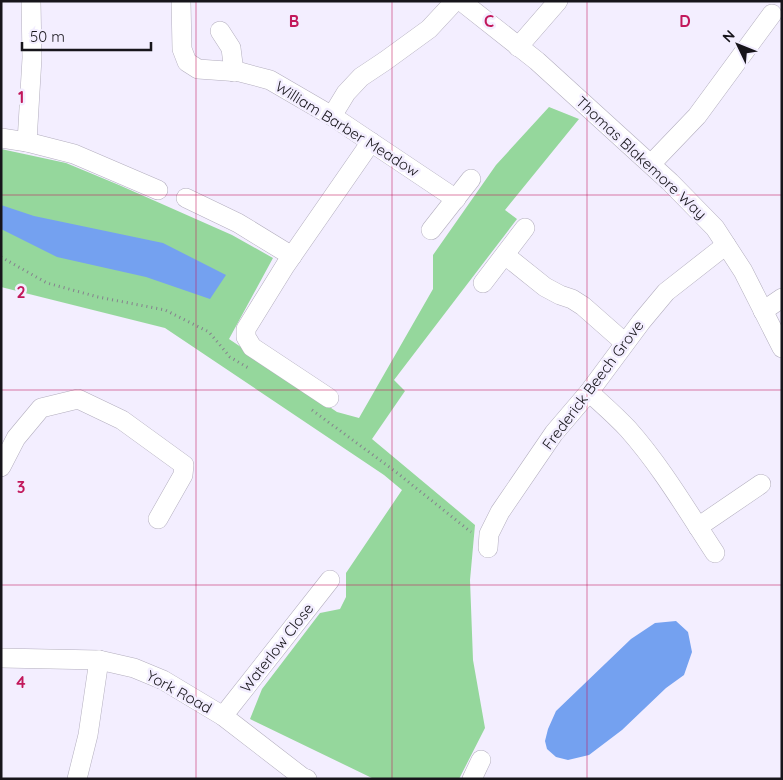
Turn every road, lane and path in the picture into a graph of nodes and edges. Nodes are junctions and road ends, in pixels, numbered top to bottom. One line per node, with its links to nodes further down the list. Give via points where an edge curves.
1 (31, 1): 12 (street, via 32,58)
2 (181, 1): 9 (street, William Barber Meadow, via 182,49 187,62 198,69)
3 (455, 1): 10 (street, via 429,28 361,77)
4 (461, 1): 8 (street, Thomas Blakemore Way)
5 (558, 1): 8 (street)
6 (772, 14): 14 (street, via 697,116)
7 (220, 31): 9 (street, via 231,48)
8 (518, 47): 14 (street, Thomas Blakemore Way)
9 (234, 72): 10 (street, William Barber Meadow, via 270,80)
10 (332, 116): 13 (street, William Barber Meadow)
11 (1, 138): 12 (street)
12 (27, 142): 16 (street, via 74,154)
13 (371, 142): 18 (street, William Barber Meadow); 23 (street)
14 (651, 164): 21 (street, Thomas Blakemore Way, via 715,228)
15 (471, 179): 18 (street)
16 (158, 190)
17 (186, 198): 23 (street, via 238,223)
18 (456, 199): 20 (street)
19 (525, 228): 22 (street)
20 (431, 230)
21 (726, 245): 27 (street, Thomas Blakemore Way); 28 (street, Frederick Beech Grove, via 666,292)
22 (505, 254): 25 (street); 28 (street, via 545,287 583,306)
23 (292, 256): 32 (street, via 246,328 246,337 252,347)
24 (1, 257): 30 (path, via 47,283 165,310 209,332 230,357)
25 (483, 283)
26 (782, 298): 27 (street)
27 (763, 311): 29 (street, Thomas Blakemore Way)
28 (625, 343): 31 (street, Frederick Beech Grove)
29 (782, 348)
30 (255, 372)
31 (589, 392): 37 (street, via 652,457); 38 (street, Frederick Beech Grove, via 554,433 500,512 489,534)
32 (329, 398)
33 (309, 408): 38 (path, via 396,472)
34 (1, 468): 36 (street, via 16,438 41,408 78,399 122,420 184,465 183,475)
35 (761, 484): 37 (street)
36 (158, 519)
37 (698, 527): 39 (street)
38 (488, 548)
39 (715, 553)
40 (330, 580): 43 (street, Waterlow Close)
41 (1, 658): 42 (street, York Road)
42 (99, 660): 43 (street, York Road, via 134,668 162,680); 45 (street)
43 (223, 716): 46 (street, York Road)
44 (481, 760): 47 (street)
45 (78, 779)
46 (307, 779)
47 (472, 779)

